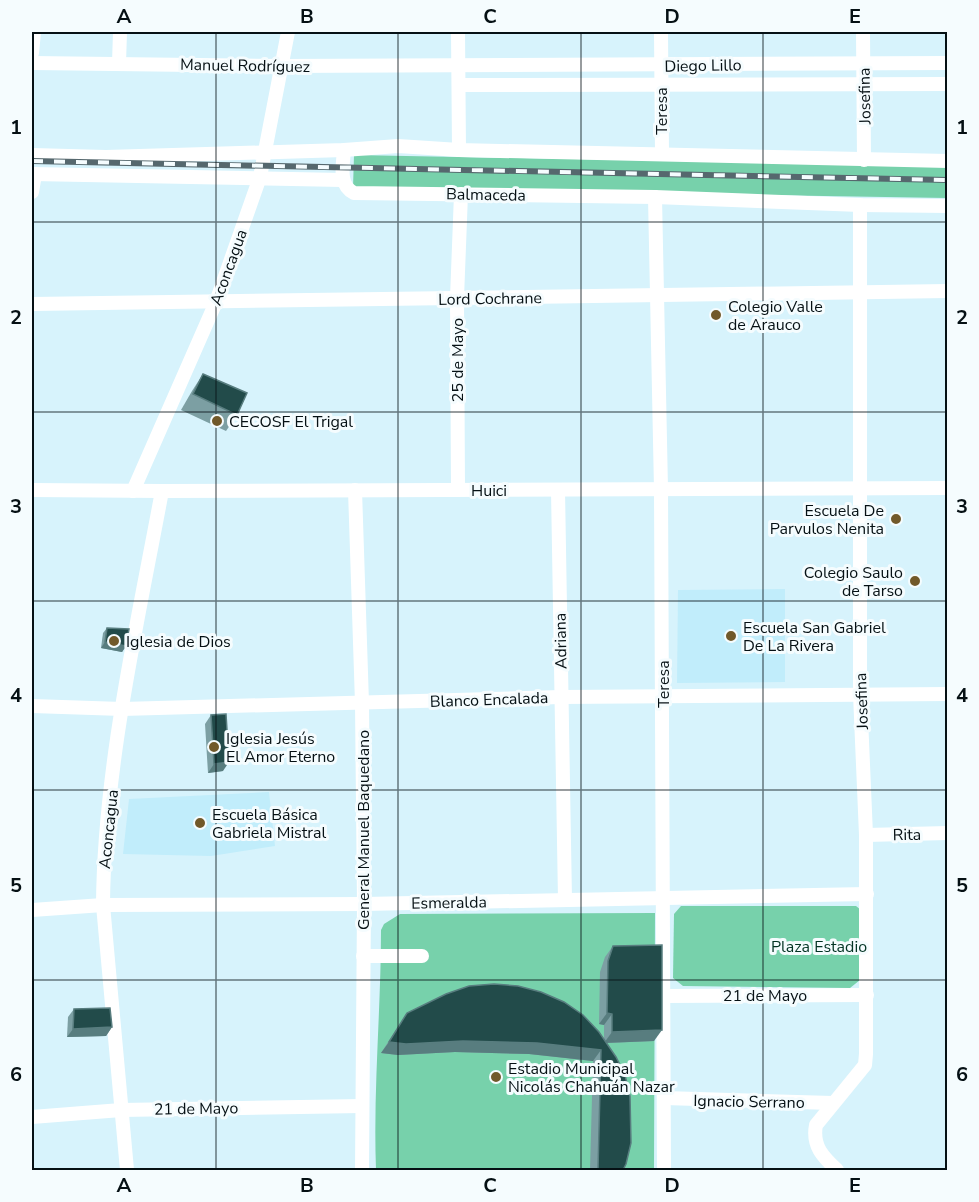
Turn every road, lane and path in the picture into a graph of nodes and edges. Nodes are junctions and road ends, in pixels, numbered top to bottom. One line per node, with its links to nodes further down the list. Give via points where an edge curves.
1 (34, 32): 7 (street)
2 (120, 32): 9 (street)
3 (288, 32): 12 (street, Aconcagua)
4 (458, 32): 13 (street)
5 (661, 32): 14 (street, Teresa)
6 (863, 32): 10 (street, Josefina)
7 (32, 53)
8 (32, 63): 9 (street, Manuel Rodríguez)
9 (119, 63): 12 (street, Manuel Rodríguez)
10 (863, 63): 11 (street, Diego Lillo); 14 (street, Diego Lillo); 16 (street, Josefina)
11 (948, 63)
12 (282, 66): 13 (street, Manuel Rodríguez); 21 (street, Aconcagua)
13 (458, 66): 14 (street, Diego Lillo); 18 (street)
14 (661, 66): 15 (street, Teresa)
15 (661, 84): 16 (street, Diego Lillo); 18 (street, Diego Lillo); 22 (street, Teresa)
16 (863, 84): 17 (street, Diego Lillo); 24 (street, Josefina)
17 (948, 84)
18 (460, 85): 20 (street)
19 (344, 150): 20 (street, via 398,146); 21 (street); 28 (street)
20 (459, 150): 22 (street)
21 (266, 153): 23 (street); 27 (street, Aconcagua)
22 (662, 154): 24 (street)
23 (32, 155)
24 (864, 160): 25 (street)
25 (948, 161)
26 (33, 174): 27 (street, Balmaceda); 29 (street)
27 (260, 177): 28 (street, Balmaceda); 38 (street, Aconcagua)
28 (342, 180): 30 (street, Balmaceda, via 354,193)
29 (32, 192)
30 (461, 194): 31 (street, Balmaceda); 37 (street, 25 de Mayo)
31 (655, 197): 32 (street, Balmaceda); 36 (street, Teresa)
32 (860, 205): 33 (street, Balmaceda); 34 (street, Josefina)
33 (948, 206)
34 (860, 291): 35 (street, Lord Cochrane); 36 (street, Lord Cochrane); 42 (street, Josefina)
35 (948, 291)
36 (657, 296): 37 (street, Lord Cochrane); 41 (street, Teresa)
37 (456, 298): 38 (street, Lord Cochrane); 45 (street, 25 de Mayo)
38 (216, 302): 39 (street, Lord Cochrane); 47 (street, Aconcagua)
39 (32, 307)
40 (948, 488): 42 (street, Huici)
41 (661, 489): 42 (street, Huici); 46 (street, Huici); 51 (street, Teresa)
42 (860, 489): 49 (street, Josefina)
43 (32, 490): 47 (street, Huici)
44 (355, 490): 45 (street, Huici); 48 (street, Huici); 53 (street, General Manuel Baquedano)
45 (458, 490): 46 (street, Huici)
46 (558, 490): 52 (street, Adriana)
47 (133, 491): 48 (street, Huici)
48 (162, 491): 55 (street, Aconcagua)
49 (860, 694): 50 (street, Blanco Encalada); 51 (street, Blanco Encalada); 57 (street, Josefina)
50 (948, 694)
51 (663, 696): 52 (street, Blanco Encalada); 59 (street, Teresa)
52 (561, 698): 53 (street, Blanco Encalada); 60 (street, Adriana)
53 (362, 703): 55 (street, Blanco Encalada); 61 (street, General Manuel Baquedano)
54 (32, 706): 55 (street, Blanco Encalada)
55 (122, 709): 62 (street, Aconcagua, via 103,862)
56 (948, 833): 57 (street, Rita)
57 (866, 835): 58 (street, Josefina)
58 (867, 894): 59 (street, Esmeralda); 66 (street, Josefina)
59 (663, 898): 60 (street, Esmeralda); 67 (street, Teresa)
60 (565, 900): 61 (street, Esmeralda)
61 (364, 904): 62 (street, Esmeralda); 64 (street, General Manuel Baquedano)
62 (103, 905): 63 (street, Esmeralda); 71 (street, Aconcagua)
63 (32, 910)
64 (363, 956): 65 (street); 70 (street, General Manuel Baquedano)
65 (422, 956)
66 (867, 994): 67 (street, 21 de Mayo); 69 (street, Josefina, via 865,1065)
67 (664, 996): 68 (street, Teresa)
68 (664, 1098): 69 (street, Ignacio Serrano); 75 (street, Teresa)
69 (833, 1103): 76 (street, Josefina, via 816,1125 814,1135 820,1153)
70 (362, 1106): 71 (street, 21 de Mayo); 74 (street, General Manuel Baquedano)
71 (121, 1110): 72 (street, 21 de Mayo); 73 (street, Aconcagua)
72 (32, 1117)
73 (127, 1170)
74 (362, 1170)
75 (664, 1170)
76 (837, 1170)

